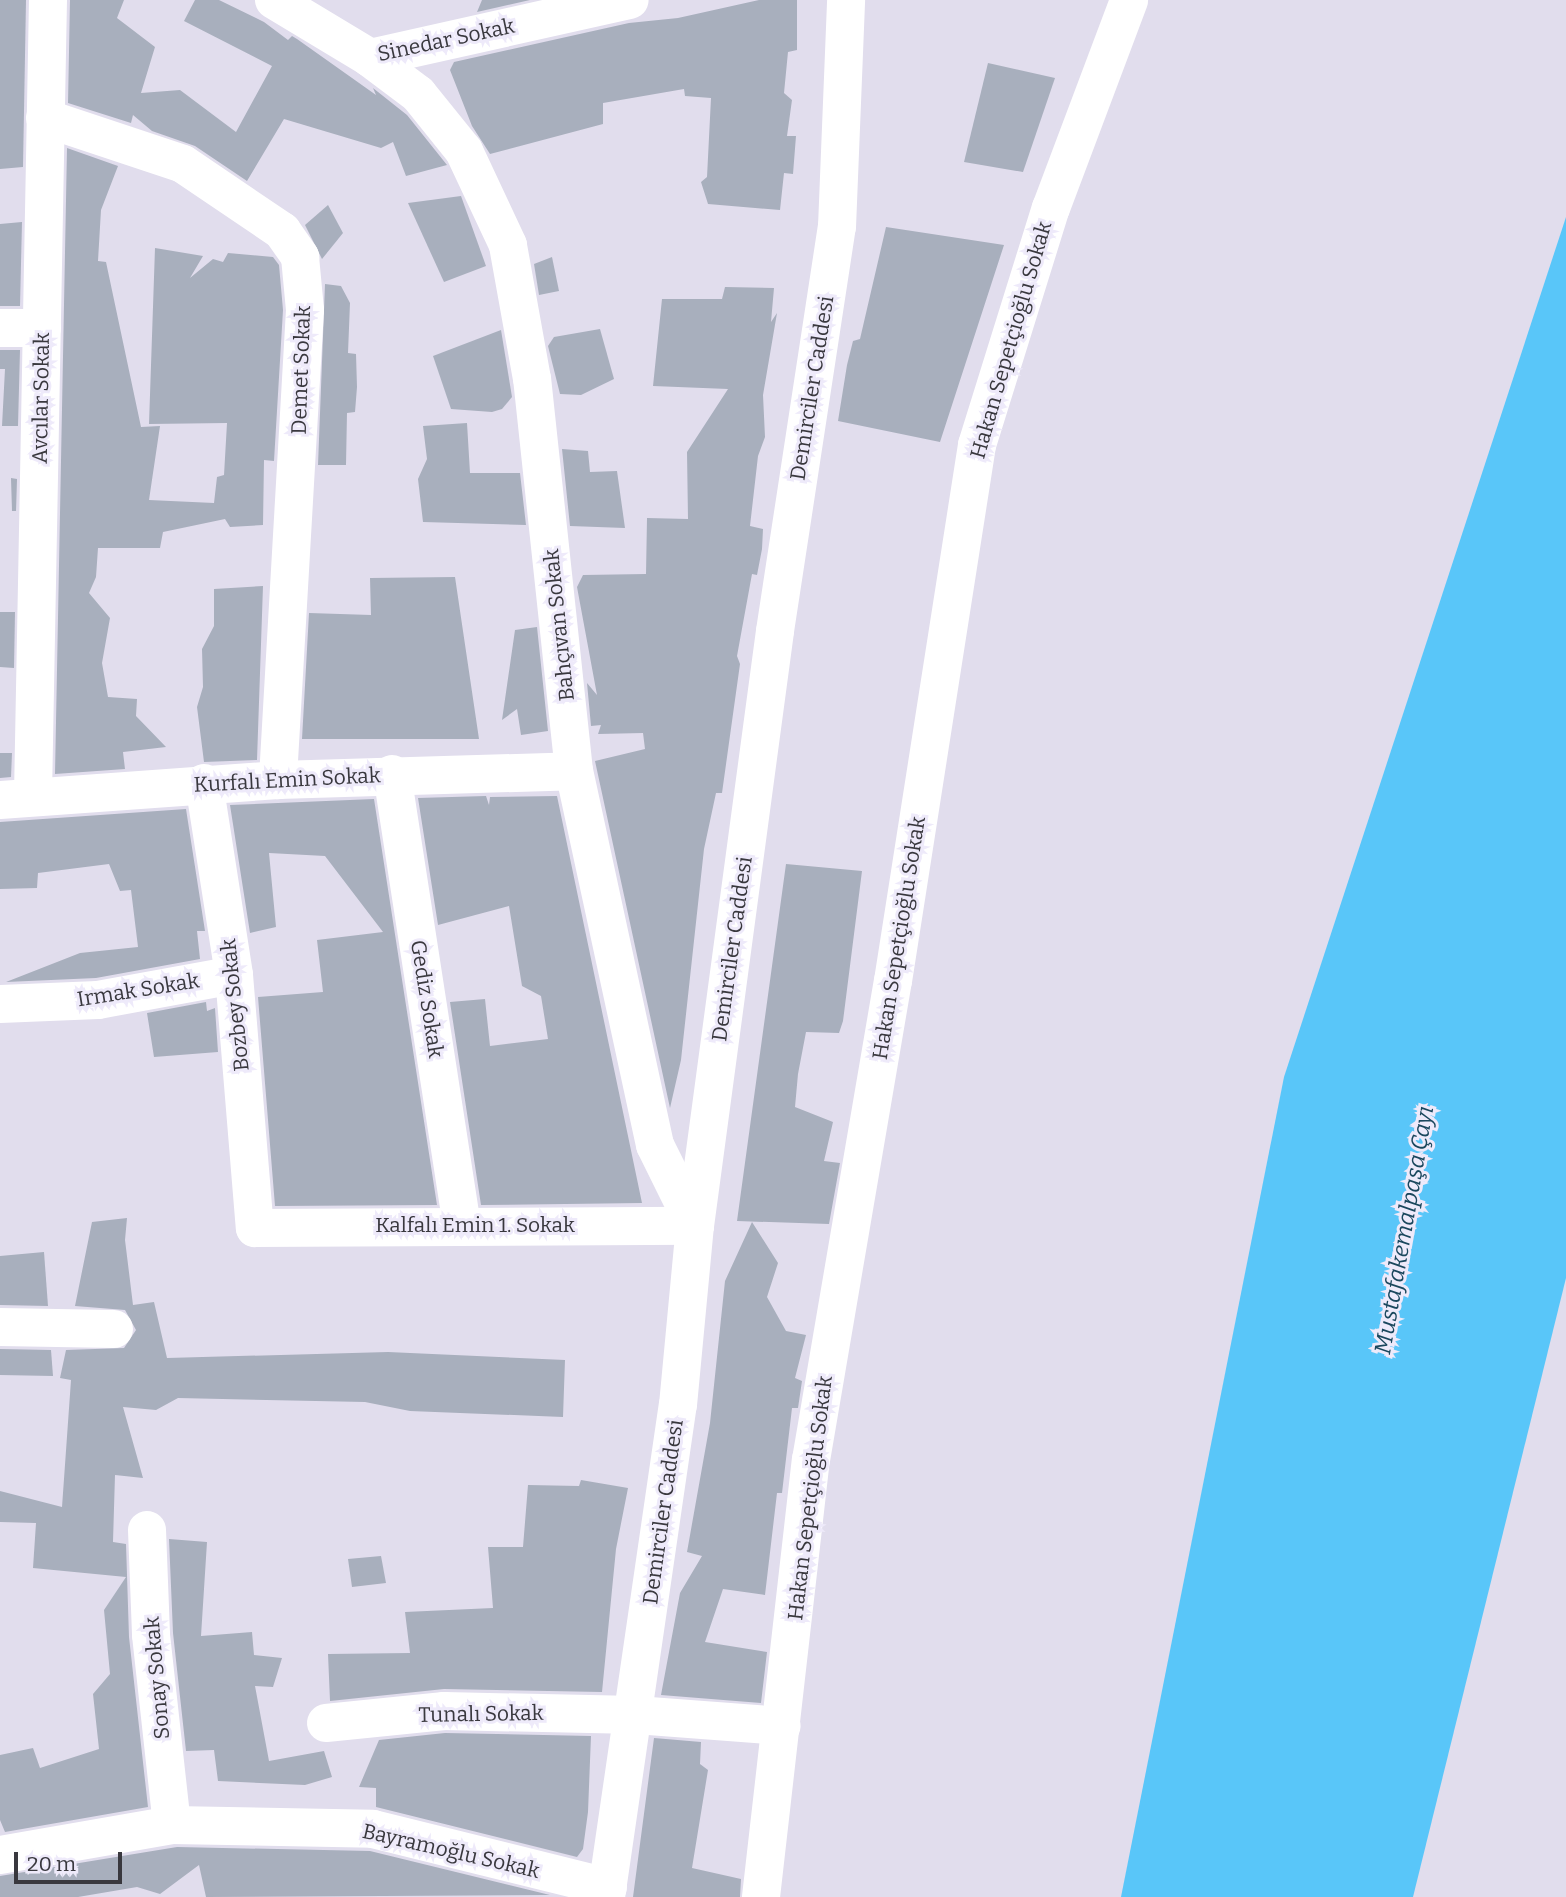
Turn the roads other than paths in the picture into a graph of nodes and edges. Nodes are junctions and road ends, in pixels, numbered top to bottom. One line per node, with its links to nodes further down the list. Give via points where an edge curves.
1 (48, 0): 7 (street, Avcılar Sokak)
2 (274, 0): 6 (street, Sinedar Sokak)
3 (631, 0): 6 (street, Sinedar Sokak)
4 (846, 0): 18 (street, Demirciler Caddesi, via 837,227 775,631)
5 (1129, 0): 25 (street, Hakan Sepetçioğlu Sokak, via 1051,208 978,445 811,1460)
6 (370, 58): 10 (street, Bahçıvan Sokak, via 418,94 464,151 508,245 532,379)
7 (45, 118): 9 (street, Avcılar Sokak); 12 (street, Demet Sokak, via 183,164 282,231 300,257 305,310)
8 (0, 328): 9 (street)
9 (42, 328): 14 (street, Avcılar Sokak)
10 (574, 771): 11 (street, Kurfalı Emin Sokak); 18 (street, Bahçıvan Sokak, via 655,1145)
11 (392, 774): 12 (street, Kurfalı Emin Sokak); 17 (street, Gediz Sokak)
12 (278, 780): 13 (street, Kurfalı Emin Sokak)
13 (204, 783): 14 (street, Kurfalı Emin Sokak); 15 (street, Bozbey Sokak)
14 (17, 797)
15 (234, 975): 16 (street, Irmak Sokak, via 98,1000); 19 (street, Bozbey Sokak)
16 (0, 1004)
17 (462, 1224): 18 (street, Kalfalı Emin 1. Sokak); 19 (street, Kalfalı Emin 1. Sokak)
18 (695, 1226): 23 (street, Demirciler Caddesi, via 678,1405)
19 (255, 1228)
20 (0, 1327): 21 (street)
21 (114, 1329)
22 (147, 1530): 26 (street, Sonay Sokak, via 151,1635)
23 (636, 1714): 24 (street, Tunalı Sokak, via 444,1711); 25 (street, Tunalı Sokak); 28 (street, Demirciler Caddesi)
24 (326, 1723)
25 (782, 1726): 29 (street, Hakan Sepetçioğlu Sokak)
26 (172, 1825): 27 (street, Bayramoğlu Sokak); 28 (street, Bayramoğlu Sokak, via 373,1829)
27 (0, 1855)
28 (607, 1892)
29 (761, 1897)

